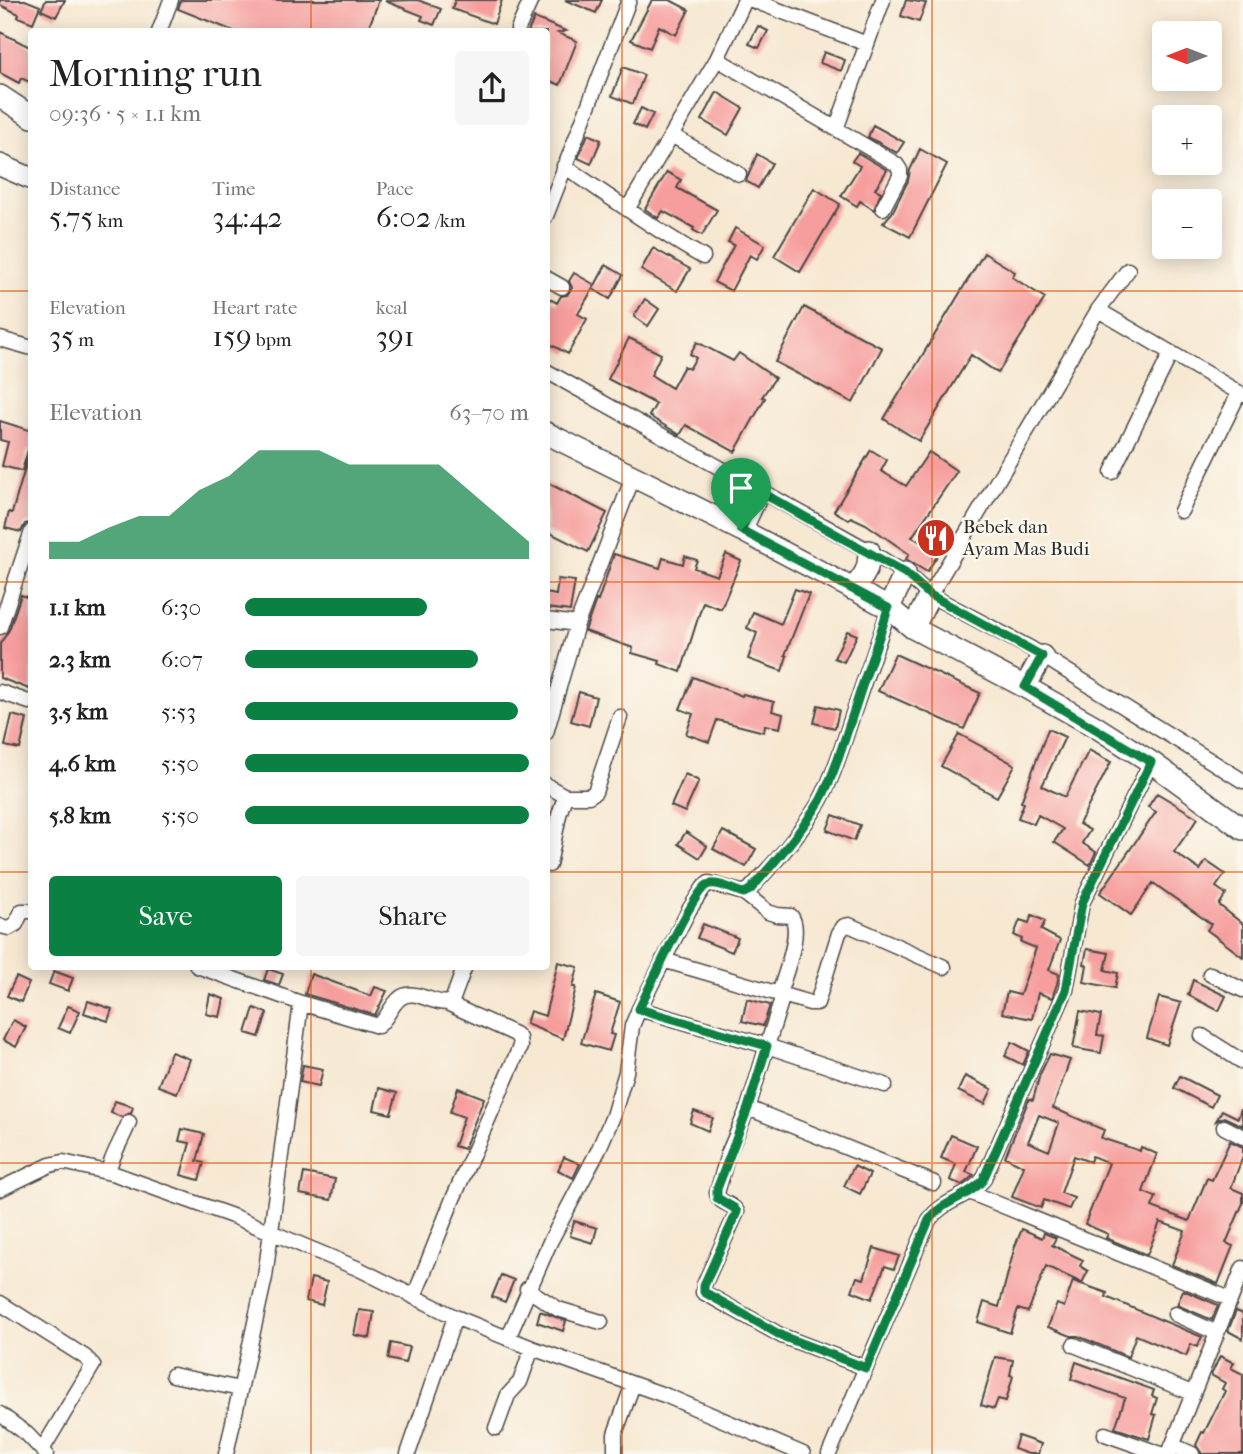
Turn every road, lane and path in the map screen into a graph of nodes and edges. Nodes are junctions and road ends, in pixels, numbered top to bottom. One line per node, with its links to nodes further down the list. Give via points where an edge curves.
1 (171, 0): 7 (street)
2 (531, 0): 8 (street)
3 (629, 0): 16 (street)
4 (745, 0): 10 (street)
5 (752, 0): 9 (street)
6 (883, 0): 9 (street)
7 (160, 28)
8 (518, 28)
9 (867, 44): 13 (street)
10 (717, 58): 13 (street); 14 (street)
11 (0, 96): 12 (main road)
12 (28, 114)
13 (836, 129): 21 (street, via 900,170)
14 (673, 136): 17 (street); 20 (street)
15 (0, 165): 18 (main road)
16 (564, 166): 19 (street); 20 (street)
17 (739, 174)
18 (28, 177)
19 (550, 205)
20 (628, 208): 22 (street)
21 (883, 208)
22 (704, 257)
23 (1128, 271): 26 (street)
24 (550, 280): 25 (street)
25 (562, 287)
26 (1098, 310): 29 (street); 42 (street)
27 (0, 339): 28 (street)
28 (28, 347)
29 (1171, 353): 31 (street); 33 (street)
30 (550, 373): 35 (street)
31 (1241, 394): 36 (street)
32 (550, 435): 34 (main road)
33 (1112, 472)
34 (633, 477): 37 (main road); 45 (street)
35 (759, 491): 37 (main road); 39 (street)
36 (1181, 512)
37 (741, 530): 41 (main road)
38 (28, 543): 46 (street)
39 (869, 551): 40 (street); 41 (main road, via 869,567)
40 (905, 573): 42 (street); 43 (main road)
41 (852, 589): 43 (main road)
42 (930, 595): 47 (main road); 48 (street)
43 (888, 608): 47 (main road); 60 (street, via 877,650 819,803)
44 (550, 621): 45 (street)
45 (577, 624): 52 (street)
46 (0, 627)
47 (913, 628): 49 (main road)
48 (1042, 656): 49 (main road); 55 (street)
49 (1025, 687): 54 (main road)
50 (0, 692): 51 (street)
51 (28, 702)
52 (550, 718)
53 (620, 718): 57 (street, via 596,792)
54 (1151, 762): 58 (main road); 83 (street, via 1082,903 1066,990)
55 (1243, 781)
56 (550, 787): 57 (street)
57 (565, 796): 59 (street)
58 (1243, 828)
59 (550, 860)
60 (744, 893): 63 (street, via 706,885); 69 (street, via 768,912 795,919)
61 (28, 911): 62 (street, via 22,911 9,928)
62 (0, 926)
63 (663, 960): 69 (street); 72 (street)
64 (944, 967): 69 (street, via 846,925 839,933 817,1003)
65 (208, 970): 70 (street)
66 (464, 970): 71 (street)
67 (1210, 974): 68 (street)
68 (1243, 990)
69 (781, 995): 74 (street)
70 (301, 1003): 71 (street, via 374,1026 405,996); 85 (street)
71 (449, 1004): 88 (street, via 515,1034 520,1047)
72 (639, 1009): 74 (street); 87 (street, via 607,1129)
73 (1202, 1036): 75 (street)
74 (767, 1046): 76 (street); 77 (street)
75 (1243, 1062)
76 (886, 1085)
77 (748, 1108): 82 (street); 98 (street, via 717,1193 737,1212 704,1292 782,1336)
78 (129, 1122): 81 (street)
79 (1224, 1127): 80 (street)
80 (1243, 1137)
81 (110, 1165): 84 (street, via 50,1165); 85 (street)
82 (934, 1183)
83 (976, 1187): 89 (street); 98 (street, via 941,1207 929,1220)
84 (0, 1189)
85 (269, 1232): 88 (street); 101 (street, via 265,1277)
86 (1243, 1268): 89 (street)
87 (527, 1289): 93 (street, via 558,1309); 95 (street)
88 (414, 1297): 92 (street)
89 (1230, 1299): 94 (street)
90 (0, 1303): 108 (street, via 93,1366)
91 (1175, 1314): 94 (street)
92 (455, 1317): 95 (street); 110 (street)
93 (601, 1322)
94 (1217, 1333): 102 (street)
95 (508, 1338): 97 (street)
96 (1074, 1345): 102 (street)
97 (532, 1348): 100 (street); 104 (street)
98 (866, 1368): 113 (street)
99 (173, 1375): 101 (street)
100 (633, 1384): 106 (street); 111 (street, via 615,1434)
101 (240, 1389): 109 (street)
102 (1192, 1393): 107 (street)
103 (0, 1414): 108 (street)
104 (496, 1428)
105 (1105, 1434): 107 (street)
106 (785, 1450): 112 (street)
107 (1167, 1451): 114 (street)
108 (44, 1452)
109 (226, 1454)
110 (408, 1454)
111 (615, 1454)
112 (803, 1454)
113 (829, 1454)
114 (1192, 1454)

